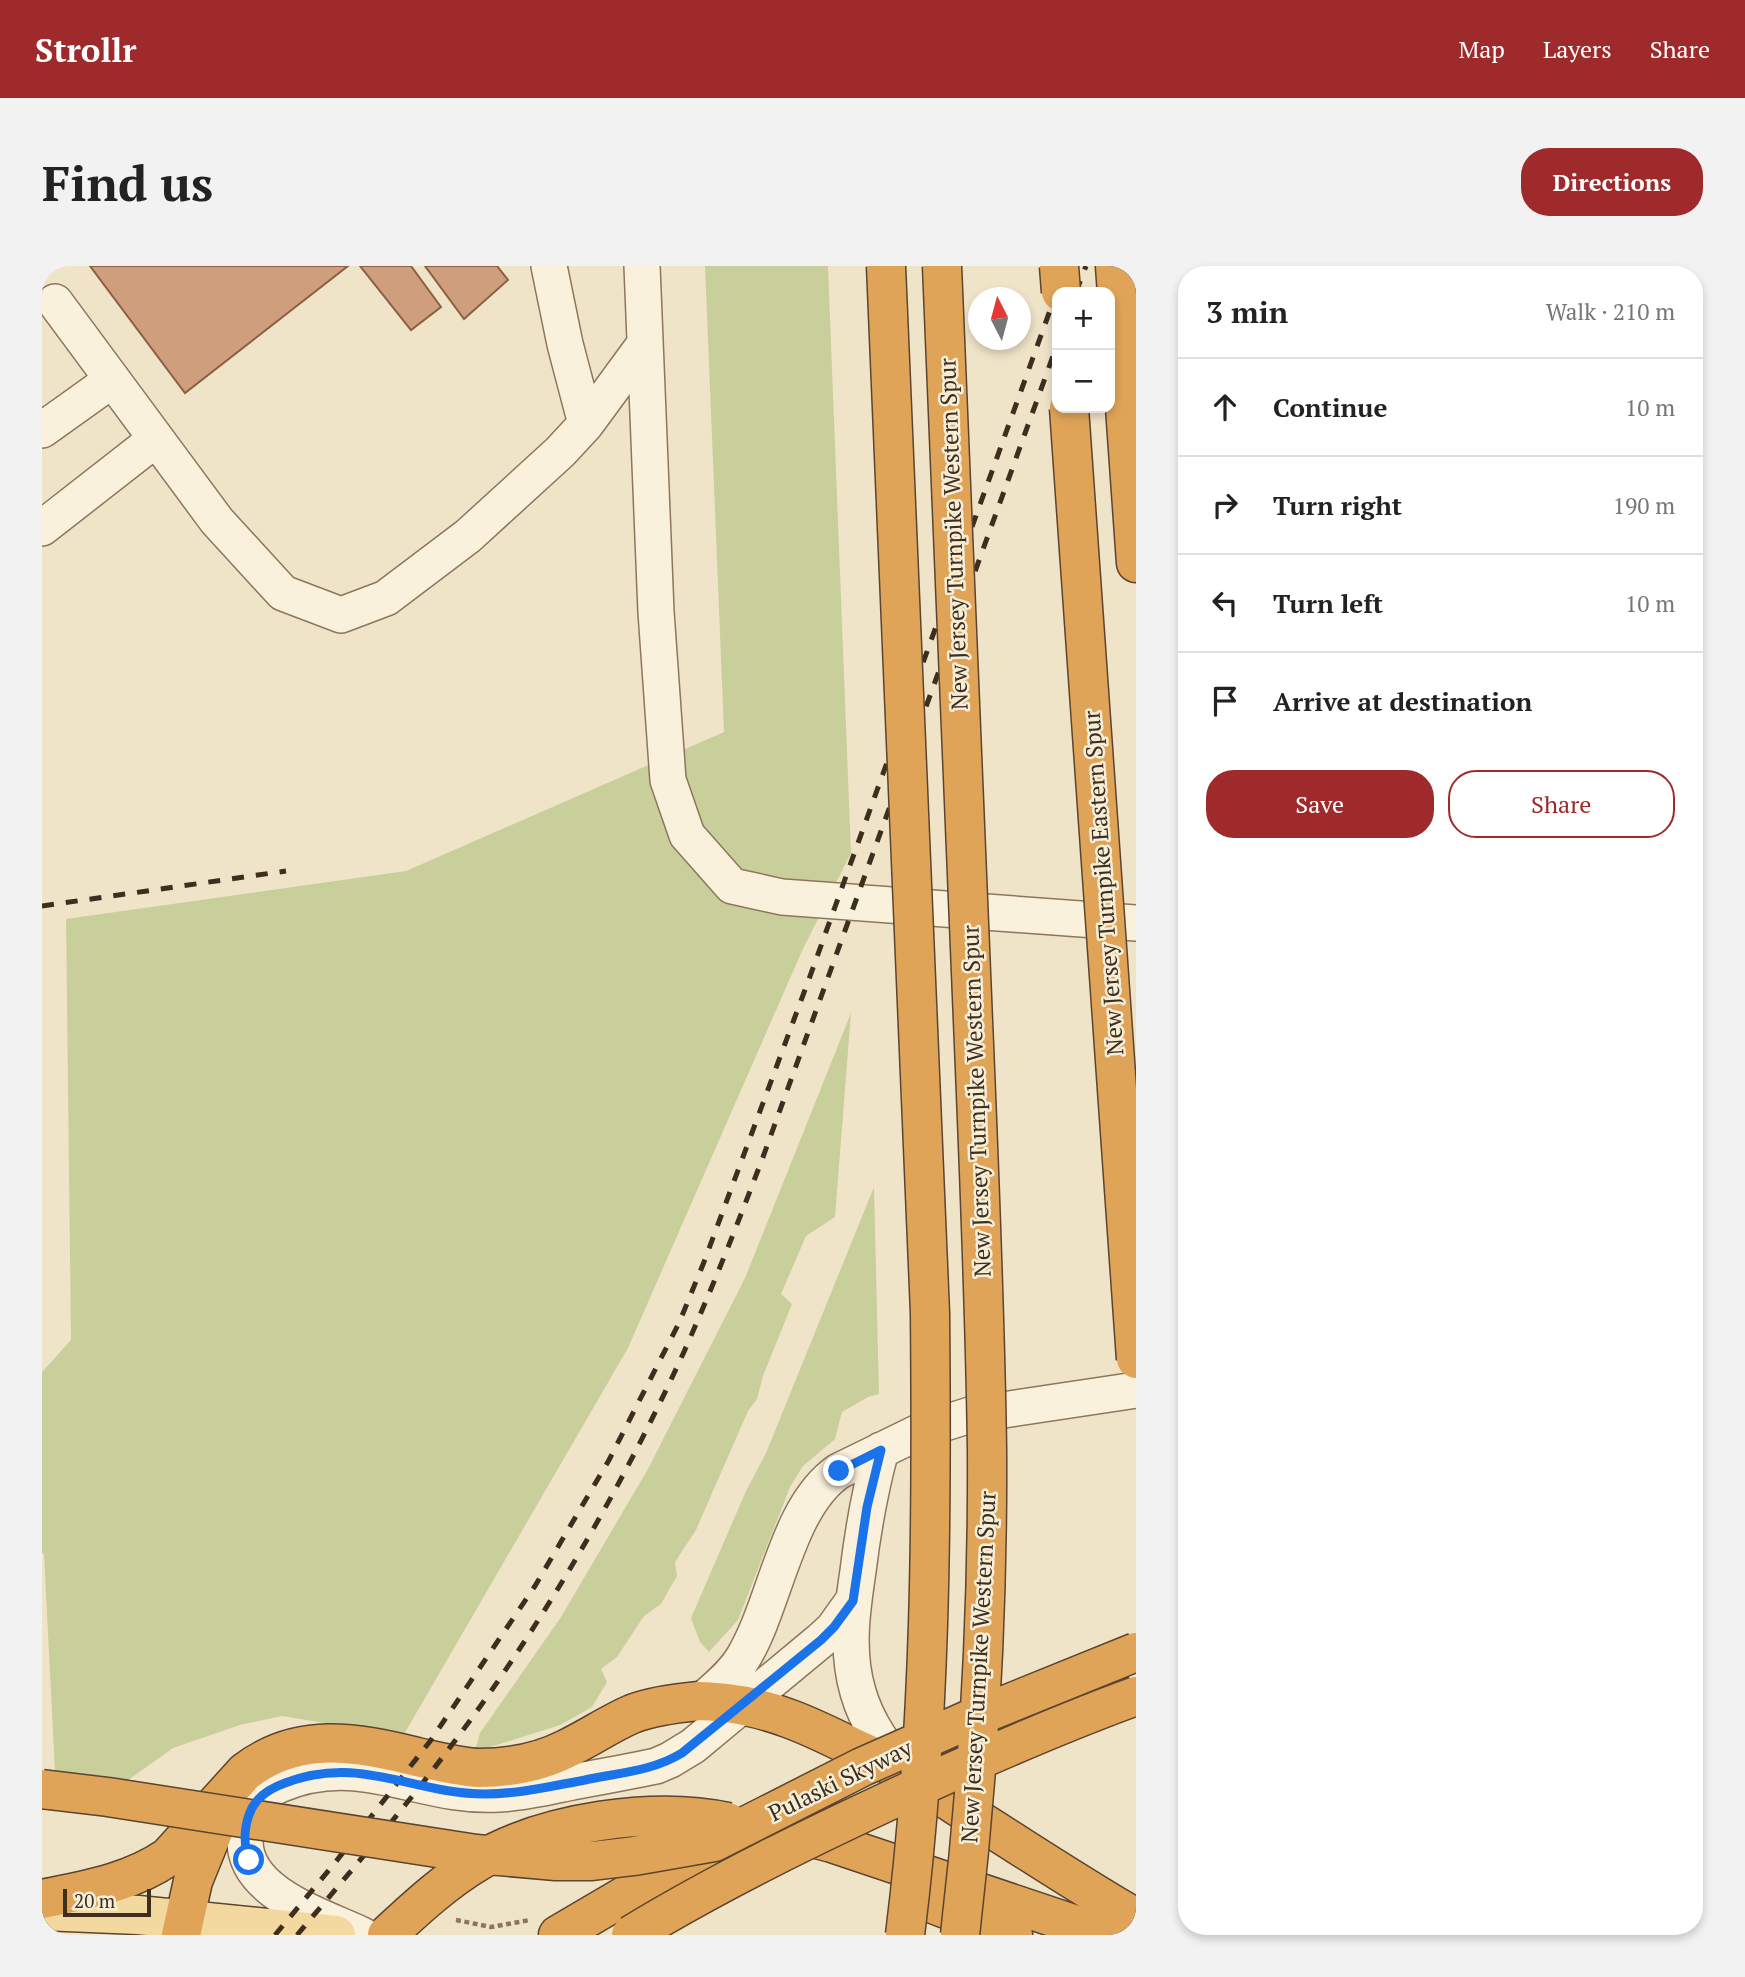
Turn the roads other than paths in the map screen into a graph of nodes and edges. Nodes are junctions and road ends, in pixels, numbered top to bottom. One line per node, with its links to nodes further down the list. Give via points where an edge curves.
1 (549, 266): 12 (lane)
2 (642, 266): 9 (lane)
3 (886, 266): 39 (highway, bridge, via 930,1313 923,1709)
4 (942, 266): 40 (highway, New Jersey Turnpike Western Spur, bridge, via 987,1452 979,1729)
5 (1059, 266): 7 (highway, bridge)
6 (1115, 266): 16 (highway)
7 (1061, 287)
8 (55, 302): 10 (lane)
9 (644, 345): 12 (lane); 17 (lane, via 668,780 687,835 732,886 782,897)
10 (112, 380): 13 (lane); 14 (lane)
11 (1069, 413): 18 (highway, New Jersey Turnpike Eastern Spur, bridge)
12 (586, 424): 14 (lane, via 468,537 386,598 341,615 283,593 217,521)
13 (42, 430)
14 (156, 439): 15 (lane)
15 (42, 528)
16 (1136, 564)
17 (1136, 923)
18 (1136, 1359)
19 (1136, 1390): 20 (lane, via 971,1415)
20 (881, 1450): 21 (lane); 24 (lane, via 839,1471 818,1490 799,1522 745,1656)
21 (853, 1601): 25 (lane, via 827,1635); 26 (lane, via 851,1656 858,1692 876,1735)
22 (1136, 1652): 29 (highway, Pulaski Skyway, bridge, via 968,1720)
23 (1136, 1696): 38 (highway, Pulaski Skyway, bridge, via 958,1769 821,1832)
24 (702, 1701): 25 (highway); 27 (highway, via 634,1713 532,1762 471,1768 374,1746 317,1744 272,1754)
25 (743, 1705): 26 (highway, via 805,1723); 35 (lane, via 670,1760 548,1787 464,1793 337,1772 302,1777 272,1788 249,1815 244,1838 253,1870 288,1900)
26 (907, 1774): 32 (highway)
27 (236, 1782): 30 (highway, via 168,1857 152,1867 118,1882); 33 (highway, via 193,1881)
28 (42, 1789): 29 (highway, bridge, via 430,1848 556,1861 635,1856)
29 (721, 1832): 36 (highway, bridge, via 707,1817 641,1817 540,1836 480,1861 425,1900); 37 (highway, Pulaski Skyway); 41 (highway, via 785,1842); 42 (highway, via 758,1825 832,1843)
30 (42, 1899)
31 (42, 1911): 33 (main road, via 90,1912)
32 (1136, 1918)
33 (182, 1927): 34 (main road)
34 (337, 1935)
35 (362, 1935)
36 (387, 1935)
37 (558, 1935)
38 (631, 1935)
39 (905, 1935)
40 (960, 1935)
41 (1013, 1935)
42 (1106, 1935)

